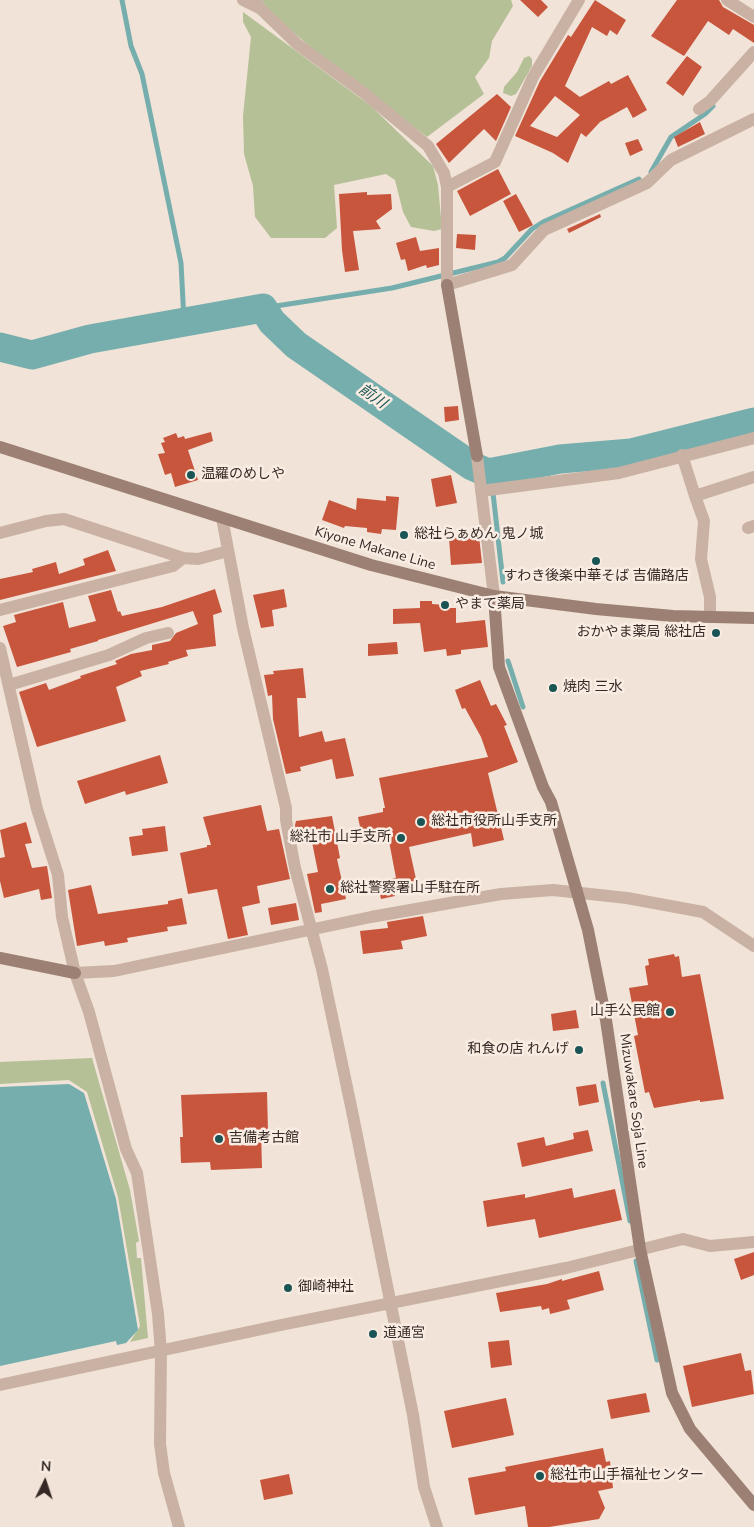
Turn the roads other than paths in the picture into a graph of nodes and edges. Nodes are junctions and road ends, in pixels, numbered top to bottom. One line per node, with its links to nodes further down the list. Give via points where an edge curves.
1 (243, 0): 4 (street)
2 (579, 0): 9 (street, via 533,77 495,162)
3 (727, 0): 5 (street)
4 (258, 5): 9 (street, via 297,44 428,146 444,173)
5 (754, 17)
6 (754, 52): 7 (street)
7 (699, 110)
8 (754, 120): 10 (street, via 672,160 647,183 544,230 512,265)
9 (447, 186): 10 (street)
10 (447, 278): 14 (main road)
11 (754, 438): 13 (street)
12 (0, 447): 18 (main road, Kiyone Makane Line)
13 (682, 456): 16 (street, via 619,472); 17 (street)
14 (478, 465): 16 (street)
15 (754, 477): 17 (street)
16 (488, 490): 22 (street)
17 (695, 496): 24 (street, via 704,521 700,559 710,597)
18 (222, 518): 20 (street); 22 (main road, Kiyone Makane Line, via 371,565)
19 (0, 533): 21 (street, via 46,521 64,520)
20 (228, 551): 21 (street, via 198,559); 30 (street, via 286,808 295,868)
21 (183, 558): 23 (street, via 173,566)
22 (494, 596): 24 (main road, Kiyone Makane Line, via 596,609); 29 (main road, Mizuwakare Soja Line, via 499,667 551,802)
23 (0, 610)
24 (710, 617): 25 (main road, Kiyone Makane Line)
25 (754, 618)
26 (168, 633): 28 (street, via 146,638 109,655)
27 (0, 648): 28 (street)
28 (9, 685): 33 (street, via 37,809 58,874 62,917)
29 (578, 891): 30 (street, via 501,894); 31 (street, via 703,912); 35 (main road, Mizuwakare Soja Line, via 606,1020)
30 (312, 931): 33 (street, via 114,971); 36 (street)
31 (754, 946)
32 (0, 958): 33 (main road)
33 (76, 972): 37 (street, via 126,1149 138,1173)
34 (754, 1242): 35 (street, via 710,1246 683,1239)
35 (640, 1249): 36 (street, via 566,1268); 39 (main road, Mizuwakare Soja Line, via 672,1393 690,1429)
36 (390, 1304): 37 (street); 41 (street, via 424,1487)
37 (161, 1352): 38 (street); 40 (street, via 160,1444 164,1474)
38 (0, 1386)
39 (754, 1505)
40 (179, 1527)
41 (437, 1527)

